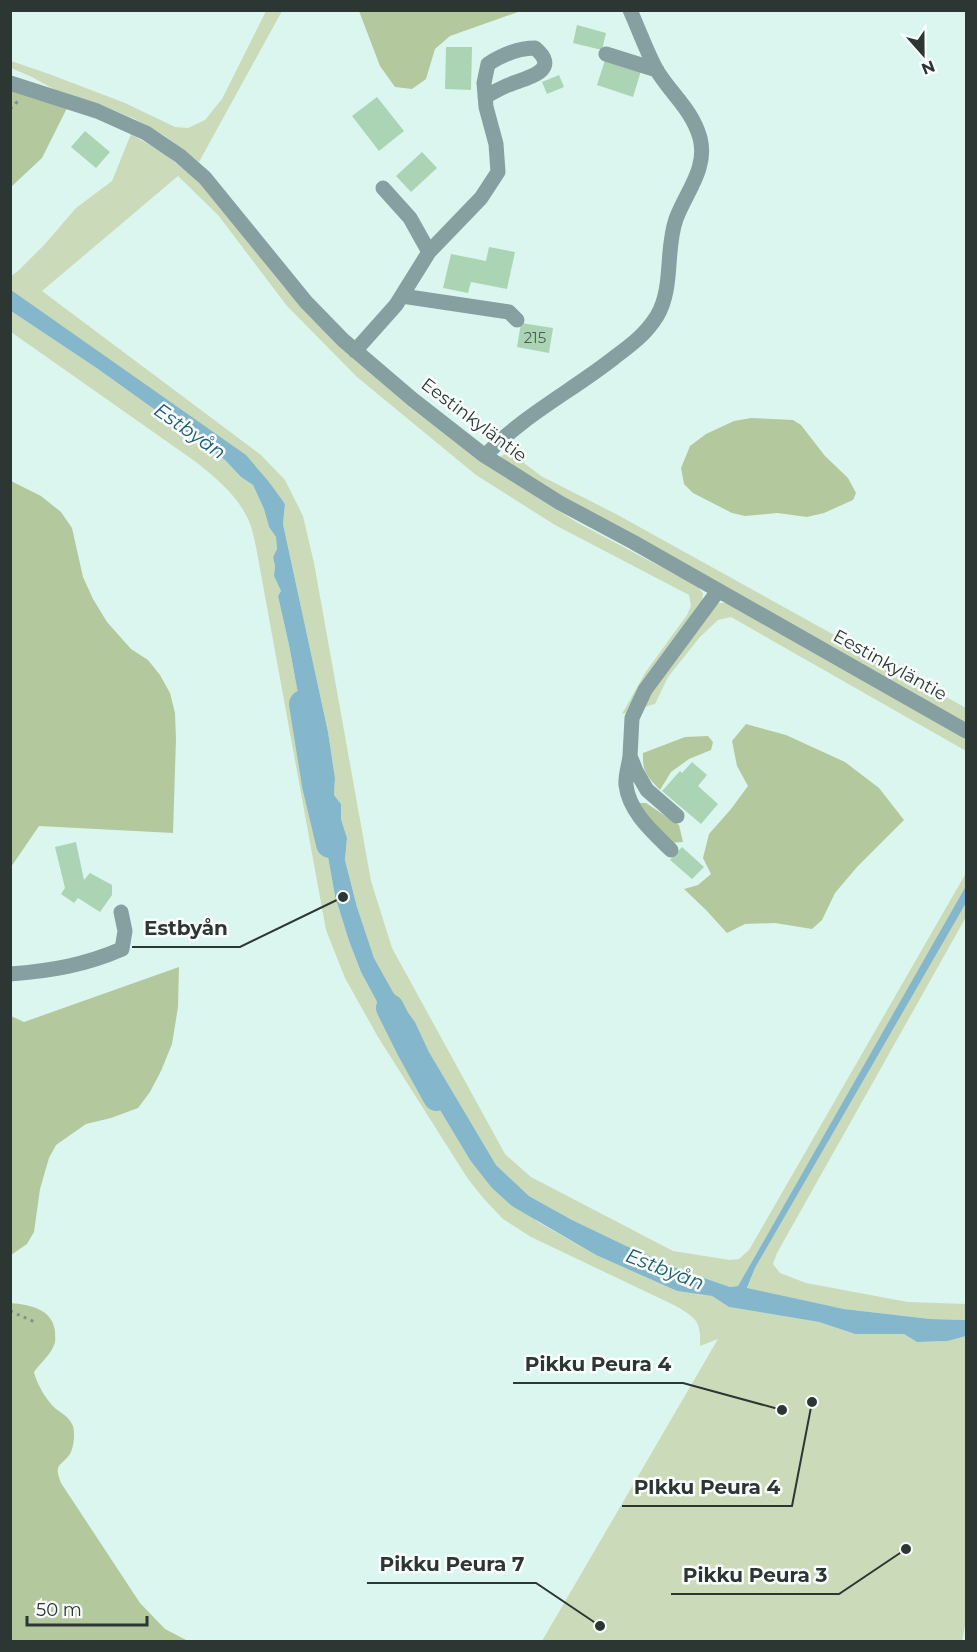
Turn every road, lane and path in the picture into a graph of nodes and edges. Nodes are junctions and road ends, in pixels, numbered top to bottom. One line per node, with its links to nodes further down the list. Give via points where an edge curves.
1 (630, 10): 3 (street)
2 (606, 54): 3 (street)
3 (657, 70): 11 (street, via 693,120 700,140 701,162 676,219 666,292 658,315 645,334 508,433)
4 (10, 83): 10 (street, Eestinkyläntie, via 97,111 146,132 180,156 205,178 306,302)
5 (485, 98): 7 (street, via 498,172 481,198)
6 (383, 188): 7 (street, via 410,218)
7 (429, 252): 8 (street)
8 (402, 296): 9 (street, via 509,312); 10 (street)
9 (517, 320)
10 (355, 351): 11 (street, Eestinkyläntie)
11 (485, 456): 12 (street, Eestinkyläntie, via 560,503)
12 (718, 591): 13 (street, Eestinkyläntie); 14 (street, via 645,690 632,718)
13 (966, 731)
14 (630, 756): 15 (street, via 647,790); 16 (street, via 626,783 631,802 645,824)
15 (677, 816)
16 (671, 850)
17 (121, 912): 18 (street, via 125,931 122,949 75,965)
18 (10, 974)
19 (10, 1311): 20 (path)
20 (35, 1322)

